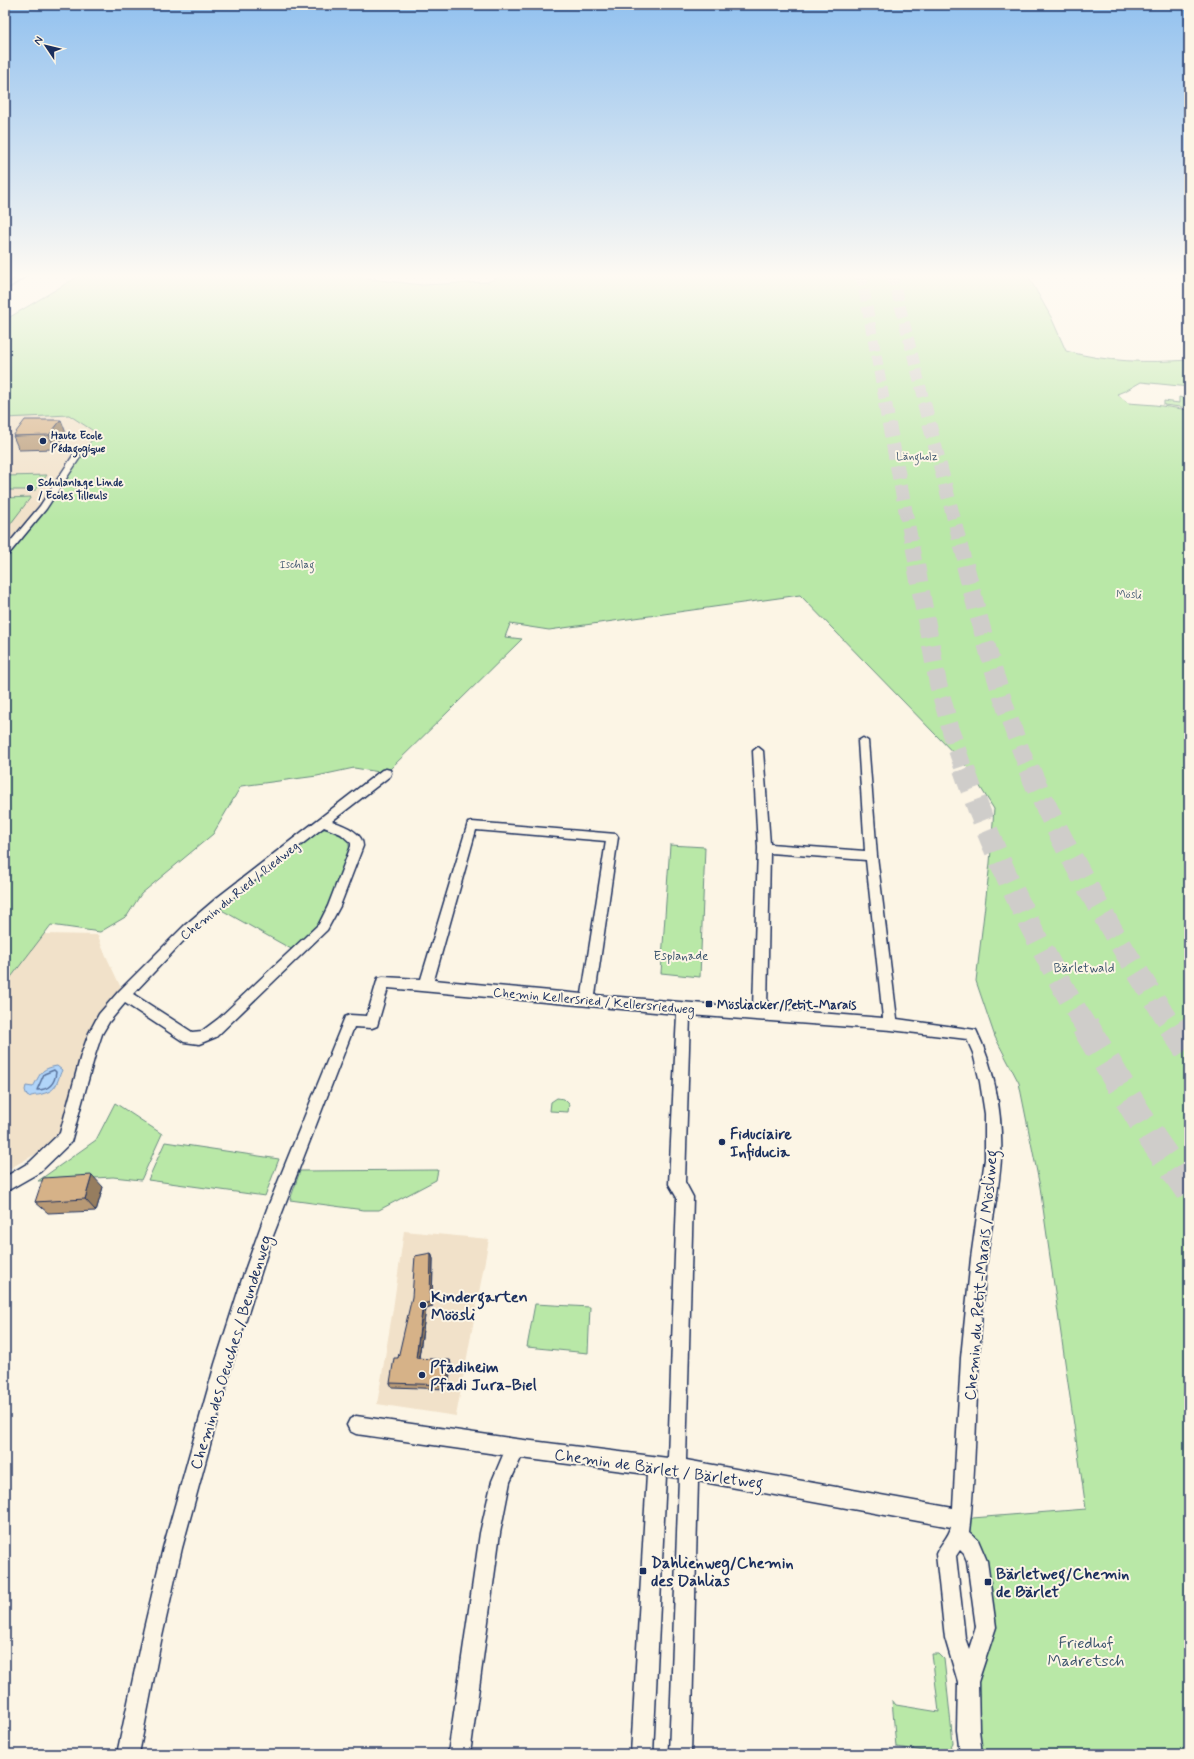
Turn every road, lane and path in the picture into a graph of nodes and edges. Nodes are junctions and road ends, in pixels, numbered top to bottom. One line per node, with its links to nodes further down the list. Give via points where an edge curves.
1 (77, 456): 2 (street, via 43,507)
2 (5, 553)
3 (863, 742): 8 (street)
4 (758, 751): 7 (street)
5 (386, 773): 6 (street, Chemin du Ried / Riedweg)
6 (324, 822): 11 (street, Chemin du Ried / Riedweg, via 188,929); 11 (street, via 345,831 357,846 324,927 206,1037 198,1040 189,1038)
7 (764, 848): 8 (street); 14 (street)
8 (871, 856): 15 (street)
9 (384, 982): 10 (street, Chemin Kellersried / Kellersriedweg); 24 (street, Chemin des Oeuches / Beundenweg, via 372,1022 350,1021 277,1201 252,1273 180,1520 151,1640)
10 (426, 985): 12 (street, Chemin Kellersried / Kellersriedweg); 12 (street, via 472,826 612,837)
11 (124, 995): 17 (street, Chemin du Ried / Riedweg, via 104,1018 96,1033 66,1137 34,1167)
12 (588, 1000): 13 (street, Chemin Kellersried / Kellersriedweg)
13 (683, 1009): 14 (street, Chemin Kellersried / Kellersriedweg); 21 (street, via 677,1184 685,1197)
14 (760, 1014): 15 (street, Chemin Kellersried / Kellersriedweg)
15 (891, 1024): 16 (street, Chemin Kellersried / Kellersriedweg)
16 (971, 1034): 22 (street, Chemin du Petit-Marais / Mösliweg, via 980,1053 987,1082 992,1114 993,1160 979,1258 970,1358 964,1497)
17 (9, 1182)
18 (356, 1425): 19 (street, Chemin de Bärlet / Bärletweg)
19 (516, 1448): 20 (street, Chemin de Bärlet / Bärletweg); 25 (street, via 501,1480 491,1526)
20 (657, 1466): 21 (street, Chemin de Bärlet / Bärletweg); 26 (street)
21 (683, 1469): 22 (street, Chemin de Bärlet / Bärletweg); 27 (street)
22 (959, 1528): 23 (street, via 946,1554 955,1638); 23 (street, via 977,1560 986,1627)
23 (968, 1682): 28 (street)
24 (128, 1754)
25 (458, 1754)
26 (642, 1754)
27 (680, 1754)
28 (971, 1754)

